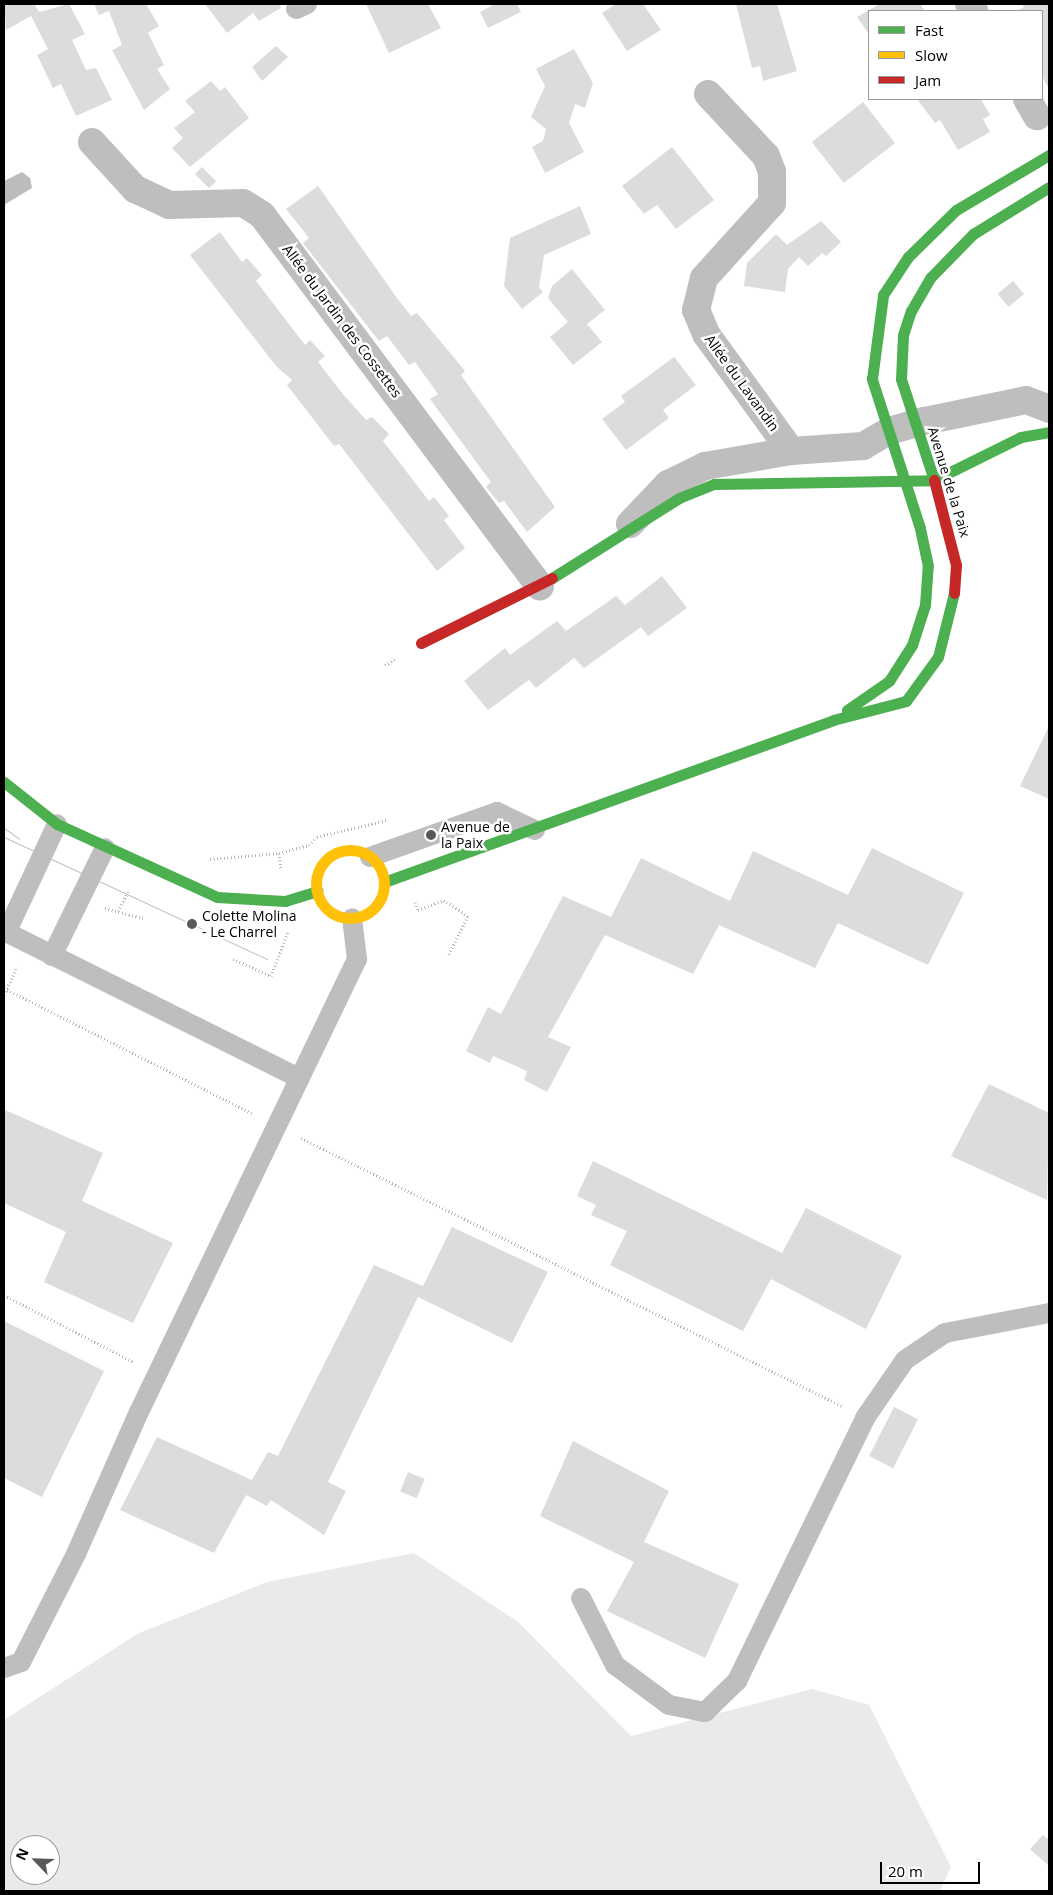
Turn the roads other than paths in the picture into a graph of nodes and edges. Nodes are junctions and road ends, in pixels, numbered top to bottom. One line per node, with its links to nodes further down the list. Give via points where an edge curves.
1 (708, 94): 9 (street, Allée du Lavandin, via 766,156 772,172 772,203 704,278 696,310 706,334)
2 (92, 142): 14 (street, Allée du Jardin des Cossettes, via 135,189 169,205 243,203 262,215)
3 (1049, 155): 7 (street, Avenue de la Paix, via 956,210 908,257 883,295 872,379)
4 (1049, 187): 6 (street, Avenue de la Paix, via 973,234 931,277 911,311 903,335 901,379)
5 (1049, 409): 6 (street, via 1026,400)
6 (916, 424): 7 (street); 10 (street); 11 (street, Avenue de la Paix)
7 (889, 431): 9 (street, via 864,446); 10 (street); 12 (street, Avenue de la Paix)
8 (1049, 432): 11 (street, via 1021,437)
9 (792, 451): 13 (street, via 705,466 668,484)
10 (910, 452): 11 (street, via 920,470); 12 (street)
11 (934, 480): 12 (street); 16 (street, Avenue de la Paix, via 956,565 952,611 938,657 906,701)
12 (905, 481): 13 (street, via 714,484 679,498); 16 (street, Avenue de la Paix, via 928,566 925,605 912,644 889,681)
13 (618, 535): 14 (street)
14 (540, 586): 15 (street)
15 (421, 643)
16 (834, 720): 19 (street, Avenue de la Paix)
17 (4, 782): 18 (street)
18 (57, 824): 20 (street); 25 (lane)
19 (535, 830): 21 (lane, via 497,812); 22 (street, Avenue de la Paix)
20 (105, 848): 23 (street, via 217,896 285,901); 26 (lane)
21 (370, 857): 22 (street); 23 (street, via 353,851 334,855 320,870)
22 (384, 882): 24 (street, via 376,907)
23 (318, 891): 24 (street, via 334,914)
24 (352, 918): 27 (lane, via 357,959)
25 (5, 932): 26 (lane)
26 (52, 956): 27 (lane)
27 (299, 1078): 30 (lane, via 157,1374 76,1554 21,1662)
28 (1049, 1313): 29 (lane, via 945,1333 905,1360 865,1418 737,1681 705,1712 669,1705 615,1665)
29 (581, 1598)
30 (4, 1668)

